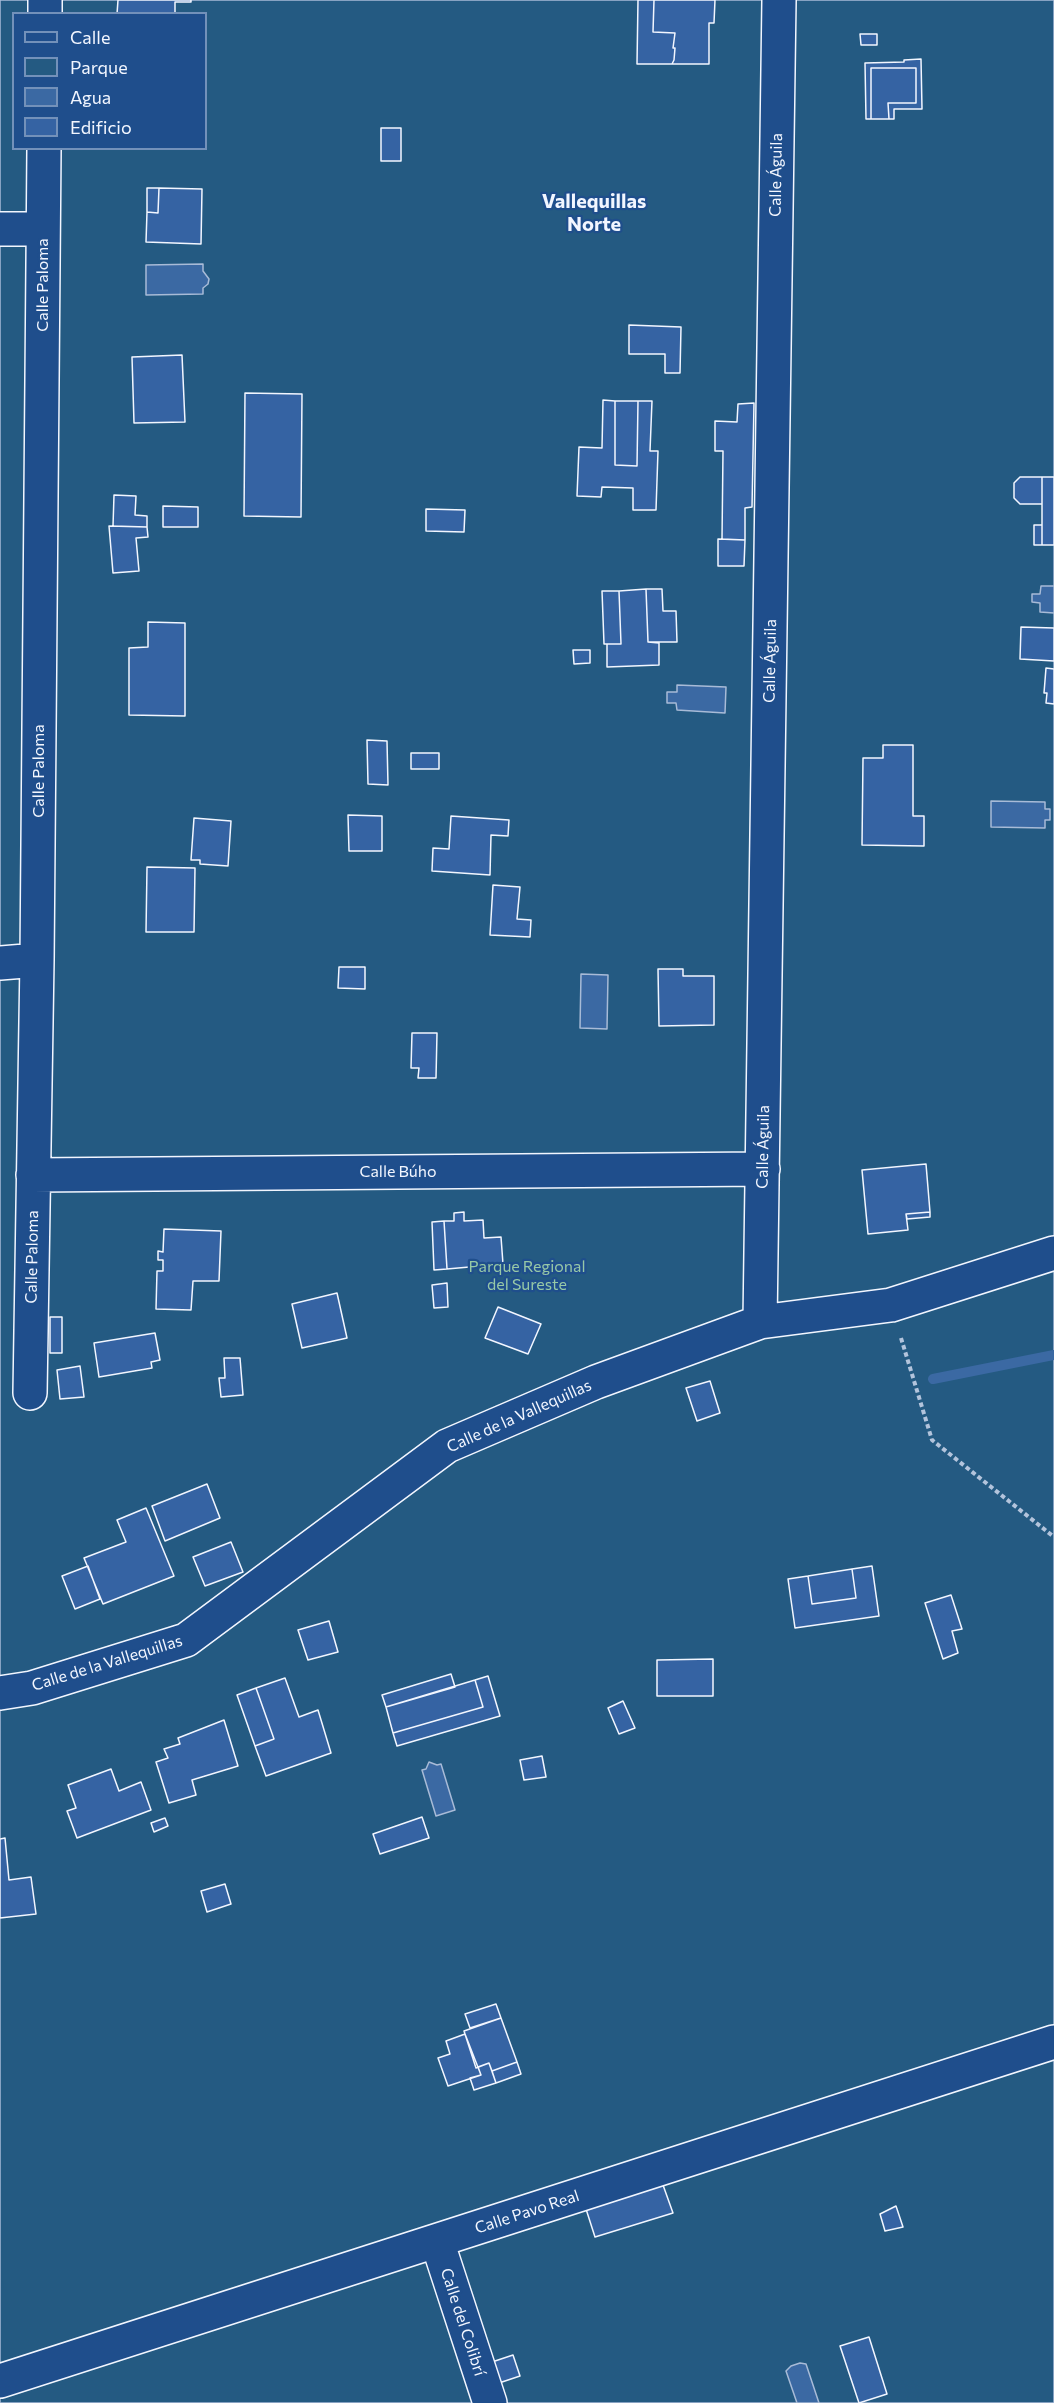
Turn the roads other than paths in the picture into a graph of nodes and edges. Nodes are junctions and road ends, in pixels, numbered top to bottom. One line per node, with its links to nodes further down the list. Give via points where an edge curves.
1 (779, 0): 7 (street, Calle Águila)
2 (44, 150): 4 (street, Calle Paloma)
3 (0, 229): 4 (street)
4 (44, 229): 5 (street, Calle Paloma)
5 (38, 960): 6 (street); 8 (street, Calle Paloma)
6 (0, 963)
7 (763, 1169): 8 (street, Calle Búho); 10 (street, Calle Águila)
8 (33, 1174): 11 (street, Calle Paloma)
9 (1054, 1253): 10 (street, Calle de la Vallequillas, via 891,1305)
10 (760, 1322): 12 (street, Calle de la Vallequillas, via 596,1382 447,1446 186,1640 32,1688)
11 (30, 1393)
12 (0, 1693)
13 (1054, 2042): 14 (street, Calle Pavo Real)
14 (437, 2241): 15 (street, Calle Pavo Real); 16 (street, Calle del Colibrí)
15 (0, 2381)
16 (490, 2403)

